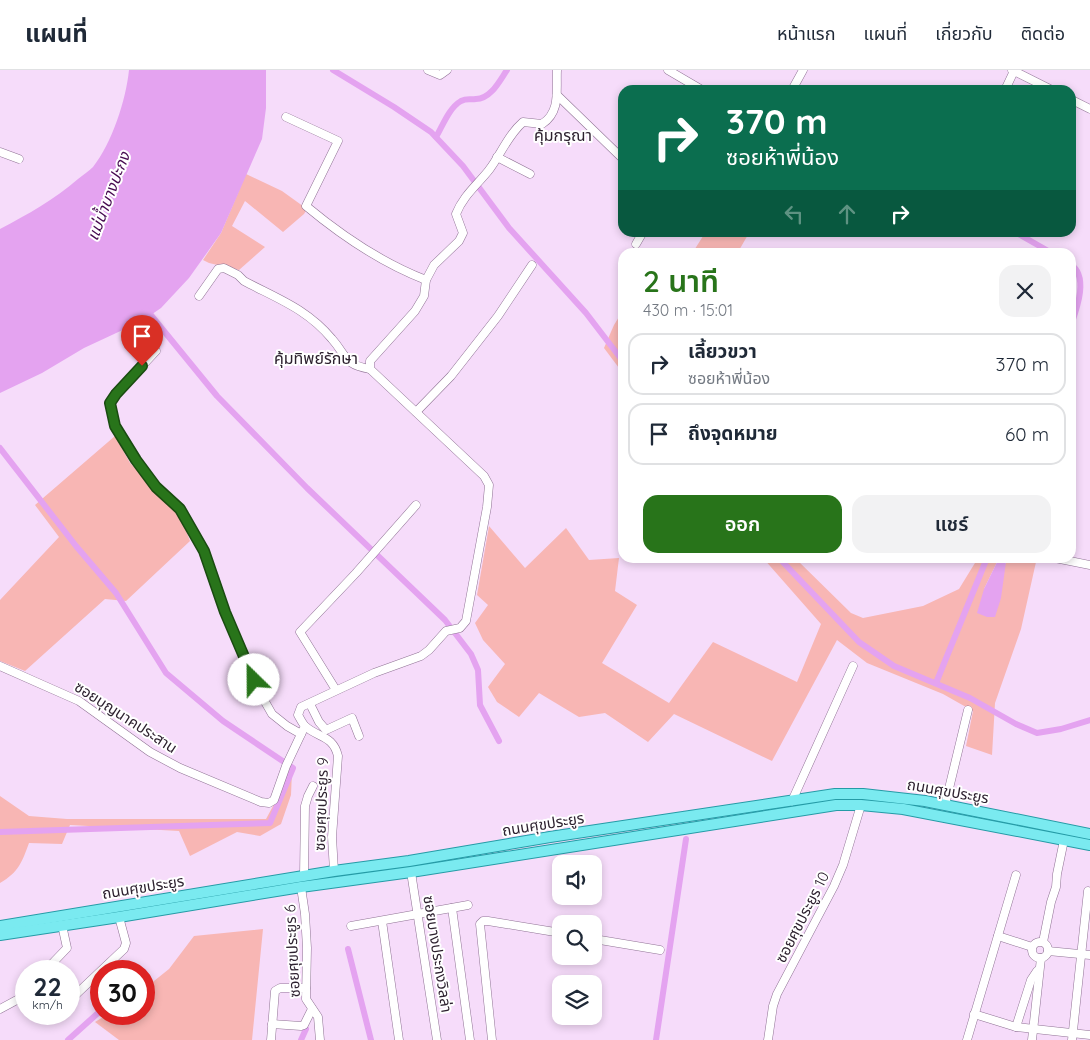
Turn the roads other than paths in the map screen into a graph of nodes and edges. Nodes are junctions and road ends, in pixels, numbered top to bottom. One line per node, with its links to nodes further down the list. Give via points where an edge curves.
1 (428, 70): 2 (street, via 440,75)
2 (447, 70)
3 (557, 70): 11 (street)
4 (669, 70): 7 (street)
5 (803, 70): 8 (street)
6 (1013, 71): 9 (street); 10 (street)
7 (694, 85)
8 (795, 85)
9 (1007, 85)
10 (1042, 85)
11 (557, 95): 16 (street); 17 (street, via 549,119 542,124 523,122)
12 (1076, 102): 13 (street)
13 (1090, 109)
14 (286, 117): 23 (street, via 338,141 306,206 361,248)
15 (0, 152): 18 (street)
16 (618, 154)
17 (497, 157): 19 (street); 23 (street, via 460,205 456,214 463,233 459,241 434,265)
18 (19, 158)
19 (530, 174)
20 (640, 237): 21 (street)
21 (636, 244)
22 (532, 265): 27 (street, via 498,316 451,376)
23 (426, 280): 26 (street, via 424,296 415,311 370,361)
24 (199, 296): 26 (street, via 218,269 224,268 305,312 334,340 344,357 356,367)
25 (156, 351): 38 (street, via 110,403 115,426 156,487 180,509 204,551 225,612 272,714)
26 (370, 369): 27 (street)
27 (416, 412): 33 (street, via 484,476 489,485 466,621 460,628 446,631 422,656)
28 (416, 505): 33 (street, via 300,632)
29 (1076, 562): 30 (street)
30 (1090, 565)
31 (0, 666): 38 (street, ซอยบุญนาคประสาน, via 79,701 157,756 180,768 261,802 274,800)
32 (853, 666): 41 (street)
33 (336, 690): 34 (street)
34 (310, 704): 36 (street, via 299,710 298,715); 37 (street)
35 (968, 710): 43 (street)
36 (305, 726): 37 (street, ซอยศุขประยูร 9); 38 (street, ซอยบุญนาคประสาน)
37 (323, 733): 39 (street, via 352,718); 48 (street, ซอยศุขประยูร 9, via 335,746 338,756 332,837)
38 (301, 734)
39 (359, 736)
40 (313, 786): 51 (street, via 305,806)
41 (792, 801): 43 (main road, ถนนศุขประยูร, via 835,794 863,794); 47 (main road, ถนนศุขประยูร)
42 (861, 805): 45 (main road, ถนนศุขประยูร, via 903,809); 49 (main road, ถนนศุขประยูร, via 772,815); 95 (street, ซอยศุขประยูร 10, via 834,886 777,994)
43 (945, 805): 44 (main road, ถนนศุขประยูร)
44 (1090, 834)
45 (1064, 840): 46 (main road, ถนนศุขประยูร); 69 (street, via 1052,884)
46 (1090, 845)
47 (409, 861): 48 (main road, ถนนศุขประยูร); 49 (main road)
48 (334, 871): 51 (main road, ถนนศุขประยูร)
49 (412, 872): 52 (main road, ถนนศุขประยูร); 56 (street, ซอยบางประกงวิลล่า)
50 (1016, 875): 66 (street)
51 (304, 876): 60 (main road, ถนนศุขประยูร)
52 (301, 887): 57 (main road, ถนนศุขประยูร); 78 (street, ซอยศุขประยูร 6, via 305,914)
53 (1088, 891): 73 (street)
54 (468, 905): 55 (street)
55 (452, 908): 56 (street); 93 (street)
56 (418, 914): 58 (street); 92 (street, ซอยบางประกงวิลล่า)
57 (119, 917): 61 (main road, ถนนศุขประยูร); 79 (street, via 126,943 124,949)
58 (382, 920): 63 (street); 91 (street)
59 (0, 922): 60 (street)
60 (40, 924): 61 (main road, ถนนศุขประยูร); 62 (main road, ถนนศุขประยูร); 65 (main road, ถนนศุขประยูร); 67 (street)
61 (62, 925): 76 (street, via 67,948)
62 (0, 926)
63 (351, 926)
64 (552, 932): 94 (street, via 488,921 481,923)
65 (0, 935)
66 (998, 936): 70 (street); 83 (street)
67 (0, 940)
68 (602, 940): 71 (street)
69 (1043, 942): 70 (street); 72 (street)
70 (1032, 947): 75 (street, via 1033,956)
71 (660, 950)
72 (1048, 951): 73 (street); 75 (street)
73 (1080, 954): 74 (street); 88 (street)
74 (1090, 955)
75 (1041, 958): 77 (street)
76 (56, 960)
77 (1039, 969): 85 (street, via 1031,980); 86 (street)
78 (306, 988): 82 (street, ซอยศุขประยูร 6, via 307,1002); 84 (street, via 280,988 275,991)
79 (80, 990)
80 (15, 1001): 81 (street)
81 (0, 1009)
82 (312, 1009): 84 (street, via 304,1025); 90 (street, ซอยศุขประยูร 6, via 318,1017)
83 (974, 1014): 85 (street); 96 (street)
84 (272, 1024): 89 (street)
85 (1016, 1027): 86 (street)
86 (1034, 1029): 88 (street); 97 (street)
87 (1090, 1035): 88 (street)
88 (1072, 1037)
89 (271, 1040)
90 (320, 1040)
91 (399, 1040)
92 (437, 1040)
93 (470, 1040)
94 (492, 1040)
95 (768, 1040)
96 (966, 1040)
97 (1032, 1040)

